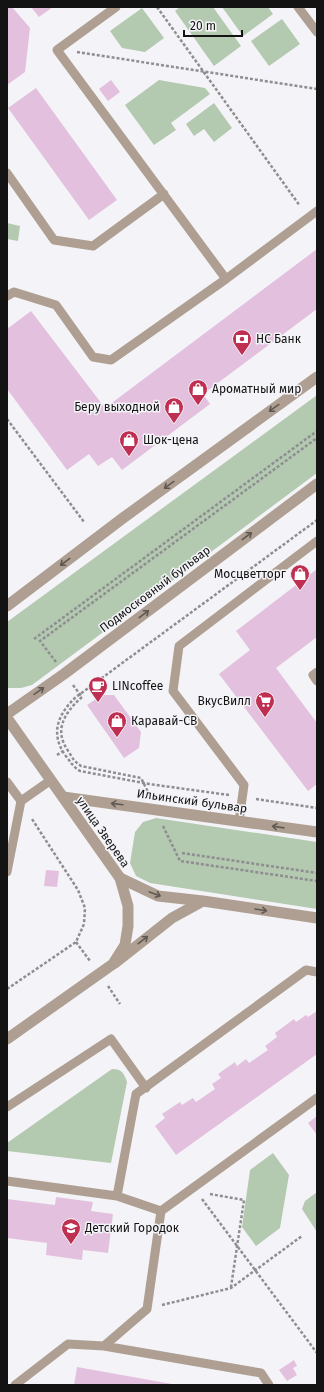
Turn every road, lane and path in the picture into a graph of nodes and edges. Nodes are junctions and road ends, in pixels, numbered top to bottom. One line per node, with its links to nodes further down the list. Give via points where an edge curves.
1 (116, 7): 5 (lane)
2 (157, 7): 6 (path)
3 (298, 7): 4 (lane)
4 (317, 32)
5 (56, 50): 6 (path); 9 (lane)
6 (203, 72): 7 (path); 11 (path)
7 (317, 89)
8 (7, 173): 9 (lane, via 54,240 92,246)
9 (164, 194): 12 (lane)
10 (317, 211): 11 (lane)
11 (308, 218): 12 (lane)
12 (226, 279): 13 (lane, via 111,360 93,357 56,305 14,292)
13 (7, 296)
14 (317, 377): 20 (street, one-way to 20)
15 (7, 419): 18 (path)
16 (317, 431): 21 (path)
17 (317, 484): 24 (street, Подмосковный бульвар, one-way to 17)
18 (84, 522)
19 (317, 541): 33 (lane, via 179,646 173,691 244,785)
20 (7, 606)
21 (34, 639)
22 (317, 672): 23 (lane, via 313,675)
23 (317, 681)
24 (7, 714)
25 (7, 718): 28 (street, улица Зверева)
26 (62, 751): 27 (path)
27 (57, 755)
28 (51, 780): 30 (street, улица Зверева); 31 (lane)
29 (7, 782): 31 (lane)
30 (63, 797): 32 (street, Ильинский бульвар, one-way to 30); 38 (street, улица Зверева)
31 (21, 801): 36 (lane); 44 (path, via 78,890 85,908 84,924 76,942)
32 (155, 809): 33 (street, Ильинский бульвар); 39 (path, via 180,860)
33 (239, 821): 34 (street, Ильинский бульвар, one-way to 33)
34 (317, 832)
35 (182, 853): 37 (path)
36 (7, 872)
37 (317, 873)
38 (120, 878): 40 (street, one-way to 40, via 158,896); 42 (street, улица Зверева, via 128,906 128,926 125,945)
39 (317, 881)
40 (203, 901): 41 (street, one-way to 41); 42 (street, one-way to 40, via 172,918)
41 (317, 918)
42 (113, 964): 45 (street, улица Зверева)
43 (317, 972): 46 (lane, via 306,970)
44 (7, 989)
45 (7, 1039)
46 (146, 1088): 48 (lane, via 111,1039); 51 (lane, via 136,1094)
47 (317, 1098): 50 (lane)
48 (7, 1107)
49 (7, 1181): 51 (lane)
50 (195, 1189): 52 (lane); 54 (path); 54 (path, via 244,1200)
51 (117, 1196): 52 (lane)
52 (161, 1211): 57 (lane)
53 (302, 1236): 55 (path)
54 (237, 1245): 55 (path); 56 (path)
55 (255, 1269): 56 (path); 59 (path)
56 (231, 1288): 57 (path)
57 (147, 1309): 58 (lane)
58 (104, 1346): 60 (lane, via 68,1344); 61 (lane, via 262,1373)
59 (317, 1352)
60 (15, 1385)
61 (269, 1385)

